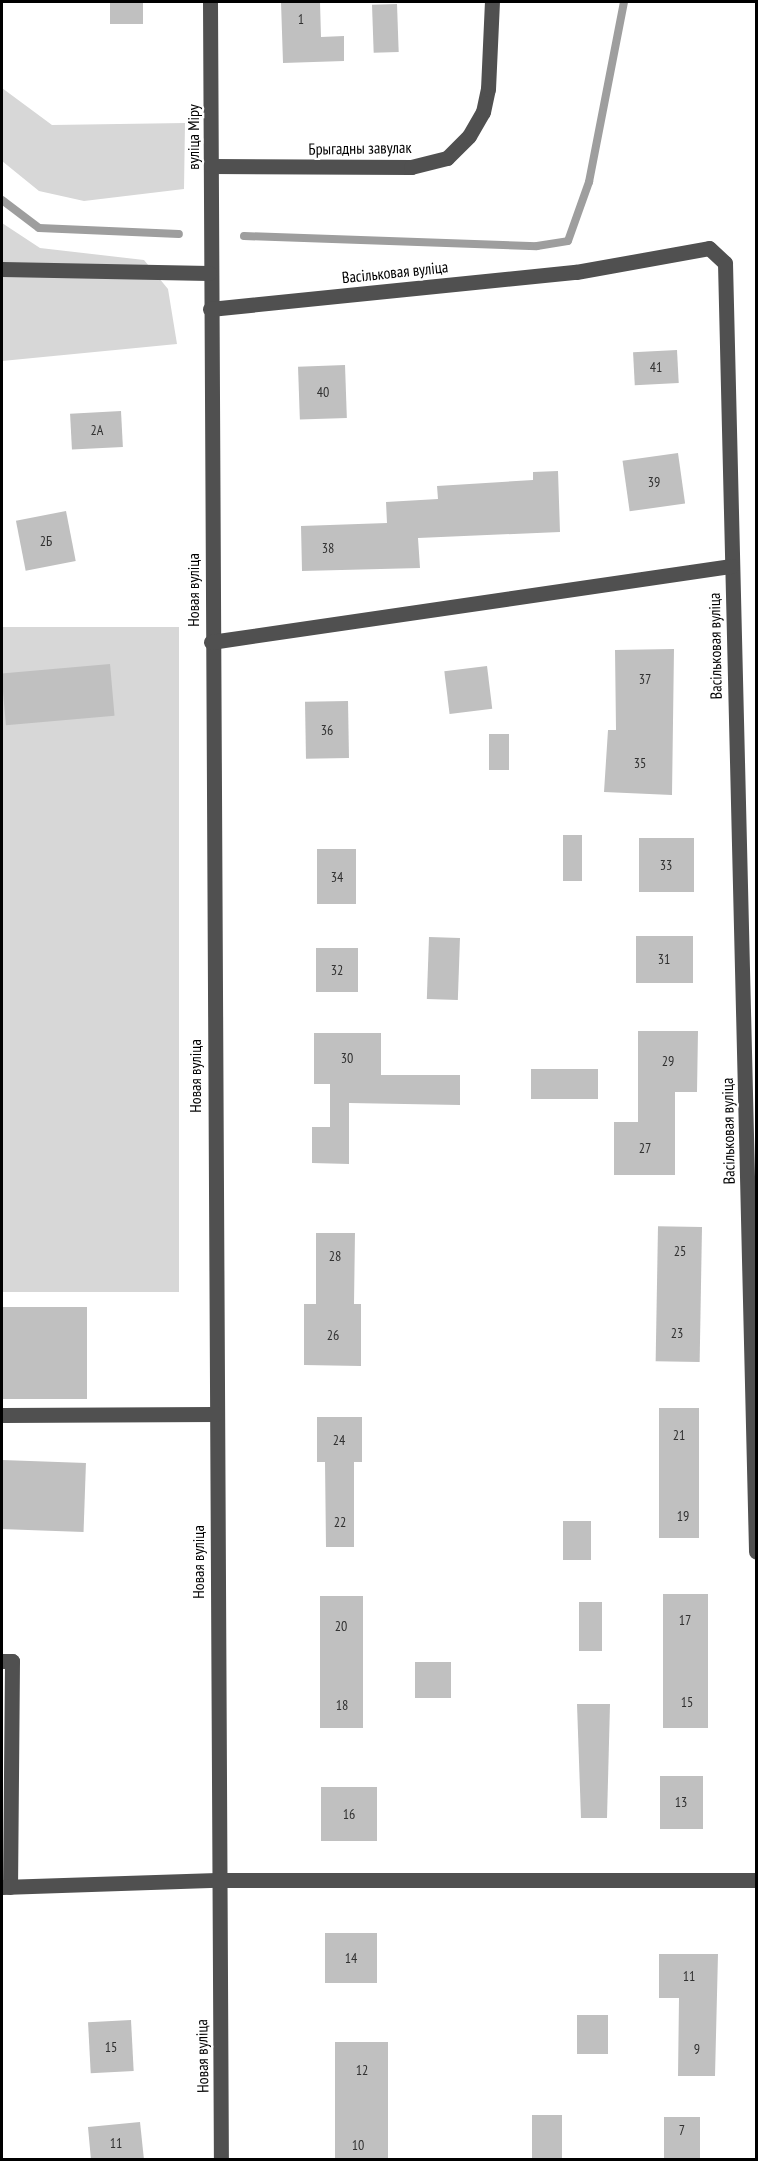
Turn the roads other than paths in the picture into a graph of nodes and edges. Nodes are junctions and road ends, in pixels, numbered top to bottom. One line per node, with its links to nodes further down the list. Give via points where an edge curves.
1 (210, 2): 3 (street, вуліца Міру)
2 (492, 2): 3 (street, Брыгадны завулак, via 488,89 483,112 469,136 447,158 411,167)
3 (211, 166): 5 (street, вуліца Міру)
4 (2, 269): 5 (street)
5 (209, 273): 6 (street, Новая вуліца)
6 (210, 309): 7 (street, Васільковая вуліца, via 576,272 709,248 725,263); 8 (street, Новая вуліца)
7 (731, 566): 8 (street); 11 (street, Васільковая вуліца)
8 (211, 642): 9 (street, Новая вуліца)
9 (215, 1414): 10 (street); 13 (street, Новая вуліца)
10 (2, 1415)
11 (756, 1552)
12 (2, 1661): 15 (street, via 12,1661)
13 (217, 1880): 14 (street); 15 (street); 16 (street, Новая вуліца)
14 (756, 1880)
15 (6, 1887)
16 (221, 2160)

